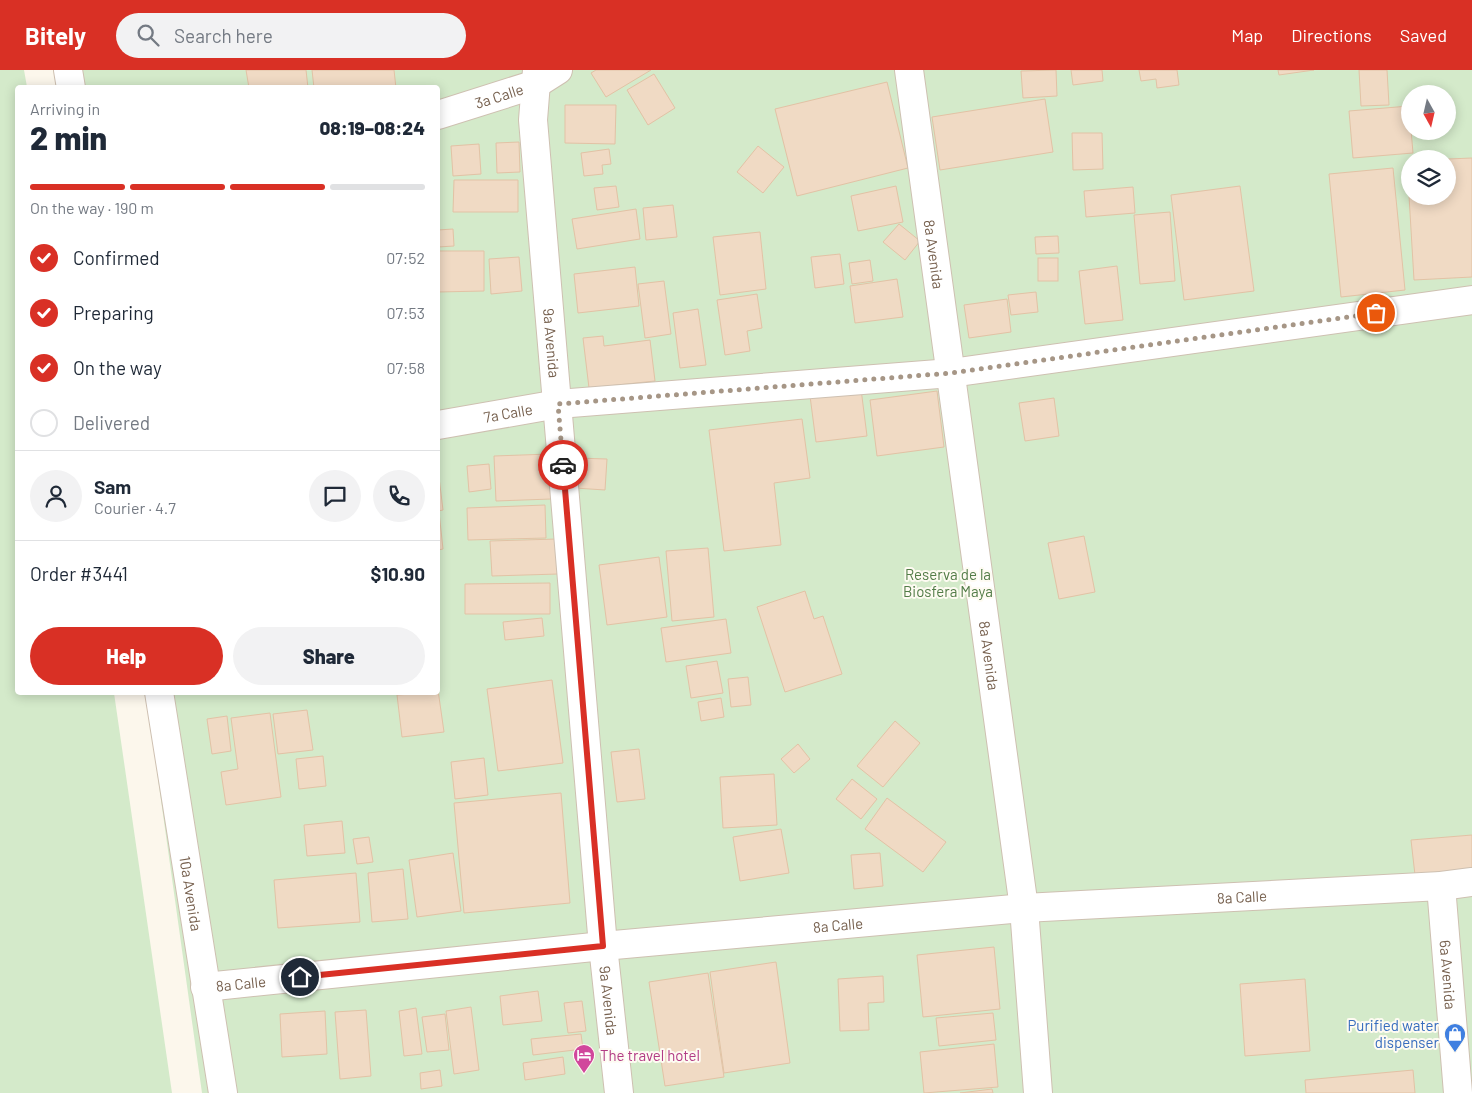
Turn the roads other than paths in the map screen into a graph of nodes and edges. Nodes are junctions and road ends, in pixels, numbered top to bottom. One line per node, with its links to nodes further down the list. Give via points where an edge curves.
1 (68, 70): 5 (street)
2 (558, 70): 4 (street, 3a Calle)
3 (909, 70): 8 (street, 8a Avenida)
4 (536, 77): 6 (street, 3a Calle); 9 (street, 9a Avenida, via 533,120)
5 (70, 85)
6 (440, 114)
7 (1472, 300): 8 (street, 7a Calle)
8 (951, 373): 9 (street, 7a Calle); 14 (street, 8a Avenida)
9 (558, 404): 10 (street, 7a Calle); 15 (street, 9a Avenida)
10 (440, 425)
11 (158, 695): 16 (street, 10a Avenida)
12 (1472, 882): 13 (street, 8a Calle)
13 (1441, 886): 14 (street, 8a Calle); 20 (street, 6a Avenida)
14 (1024, 908): 15 (street, 8a Calle); 19 (street, 8a Avenida)
15 (603, 946): 16 (street, 8a Calle); 18 (street, 9a Avenida)
16 (205, 987): 17 (street, 10a Avenida)
17 (223, 1093)
18 (619, 1093)
19 (1038, 1093)
20 (1458, 1093)

